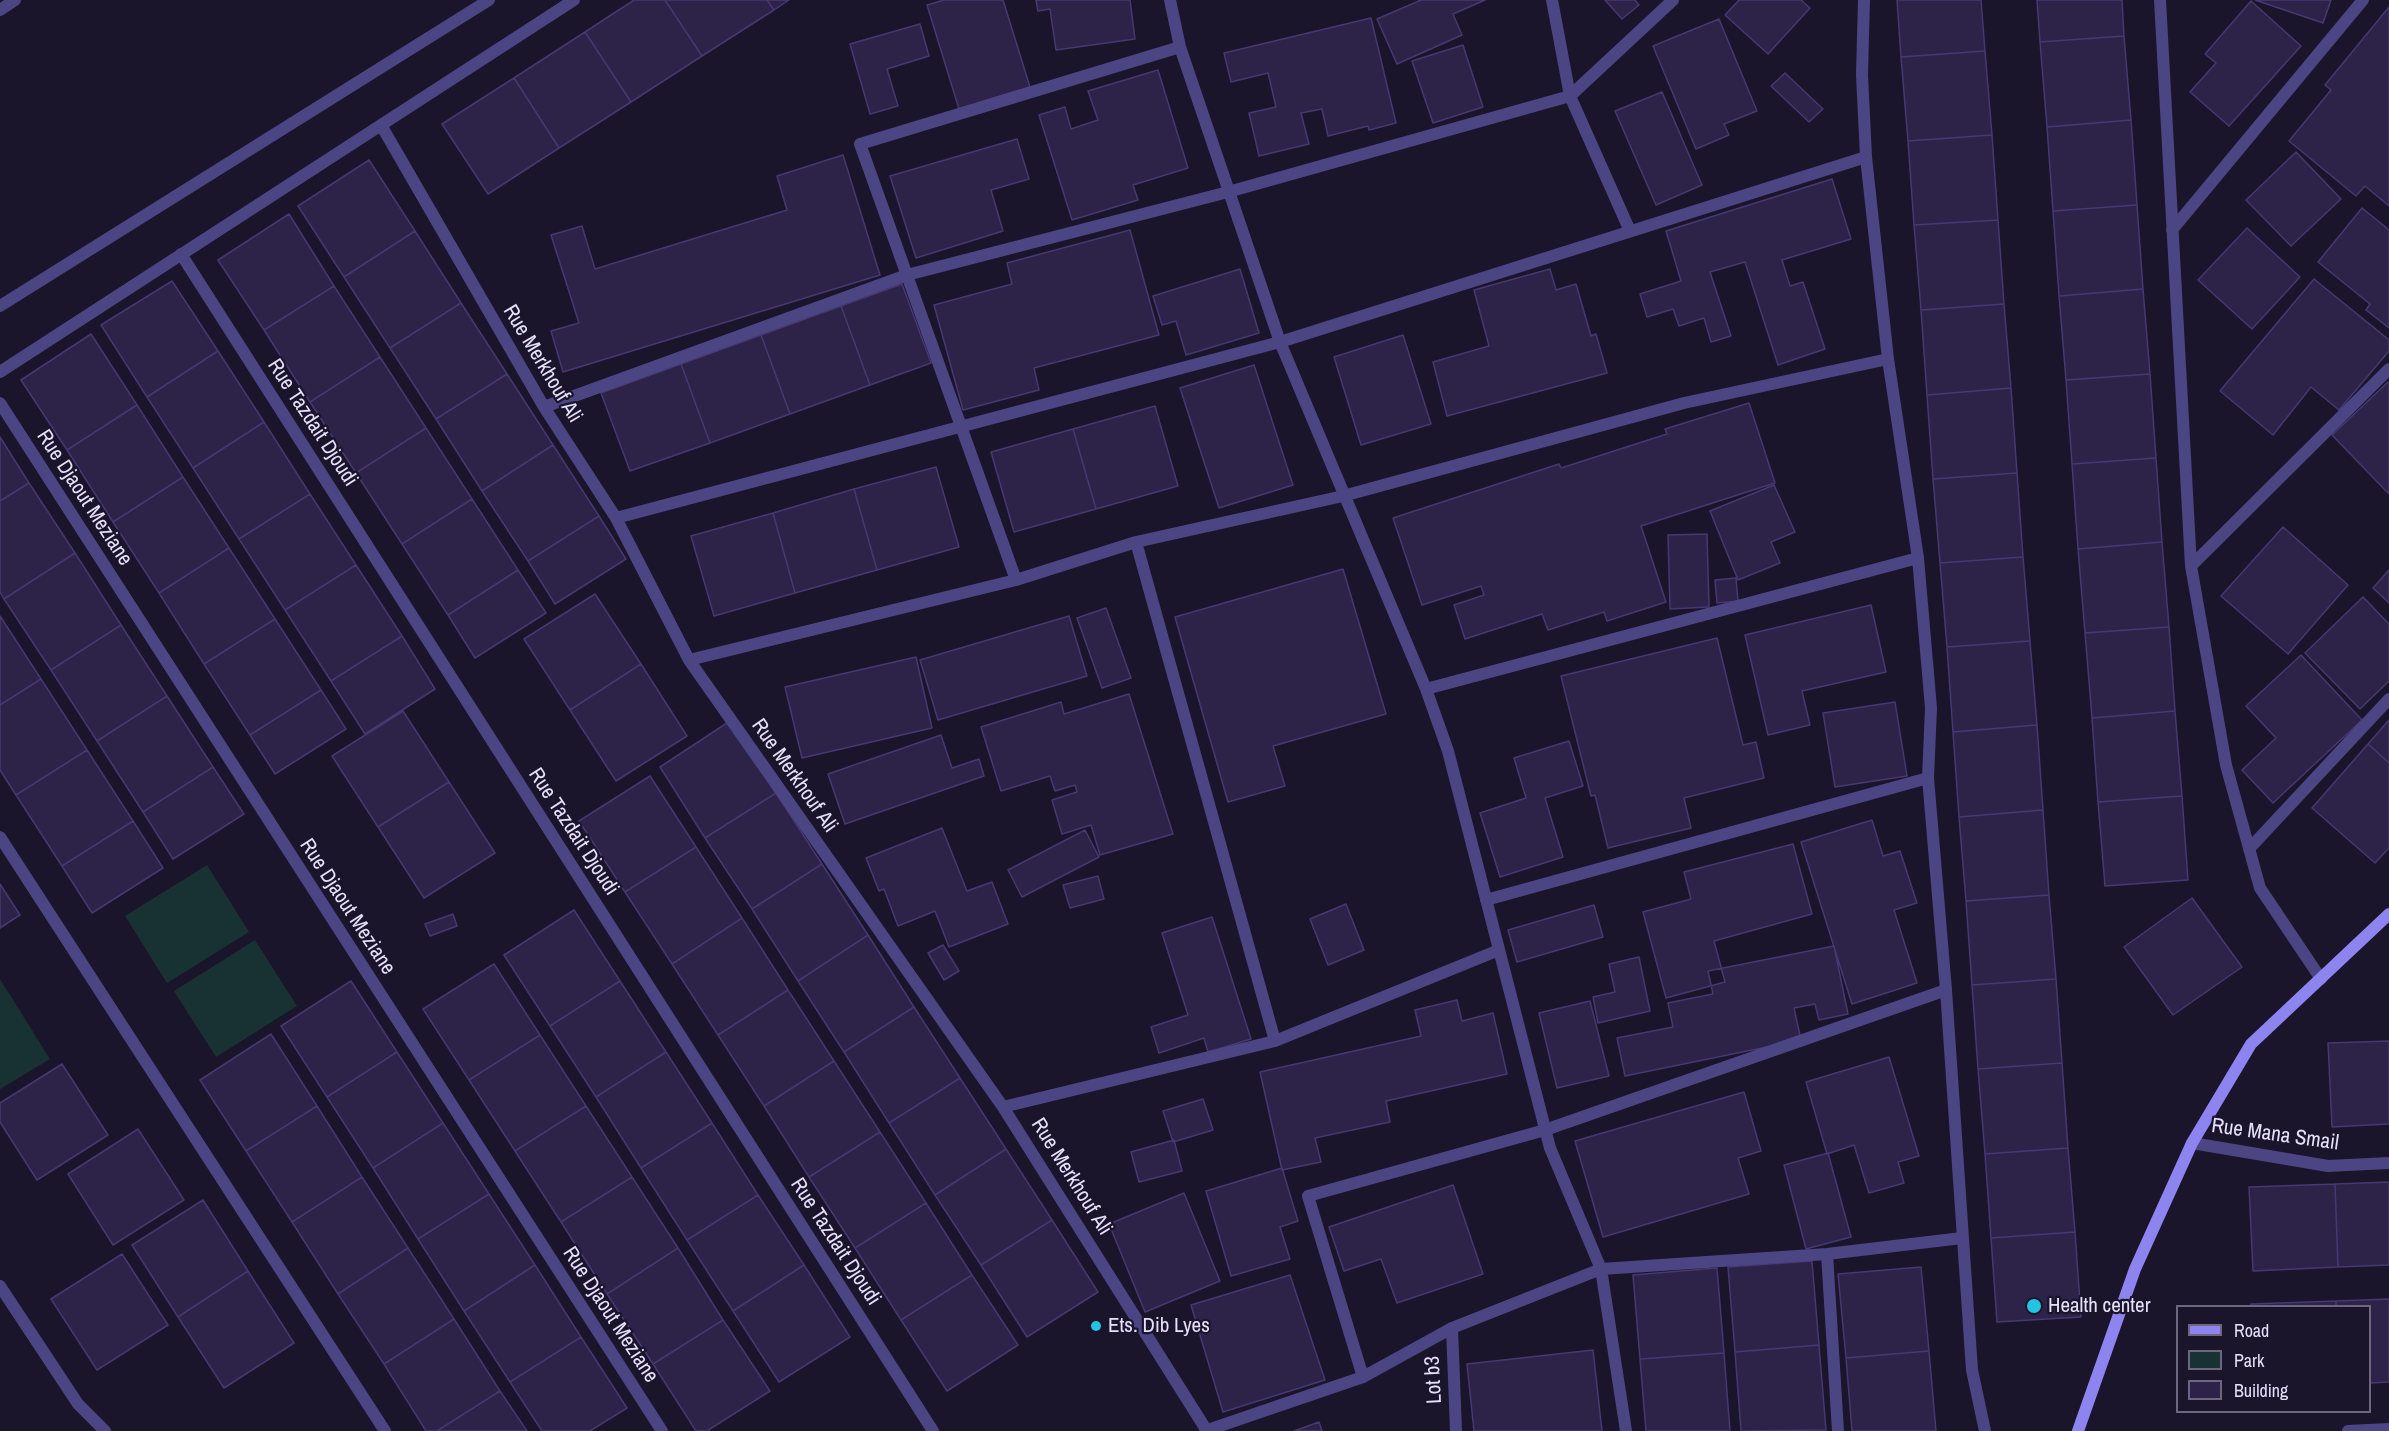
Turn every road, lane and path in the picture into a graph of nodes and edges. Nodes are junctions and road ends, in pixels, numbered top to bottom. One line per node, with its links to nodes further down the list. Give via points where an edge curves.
1 (15, 0): 10 (street)
2 (489, 0): 20 (street)
3 (574, 0): 13 (street)
4 (1170, 0): 11 (street)
5 (1552, 0): 12 (street)
6 (1672, 0): 12 (street)
7 (1864, 0): 14 (street)
8 (2160, 0): 16 (street)
9 (2363, 0): 16 (street)
10 (0, 10)
11 (1180, 47): 15 (street); 19 (street, via 860,144)
12 (1570, 96): 15 (street); 17 (street)
13 (381, 125): 18 (street); 26 (street, Rue Merkhouf Ali)
14 (1866, 157): 17 (street); 22 (street)
15 (1227, 192): 19 (street); 21 (street)
16 (2172, 230): 32 (street)
17 (1630, 231): 21 (street)
18 (181, 254): 24 (street); 60 (street, Rue Tazdait Djoudi)
19 (907, 275): 26 (street); 27 (street)
20 (0, 306)
21 (1280, 342): 27 (street); 28 (street)
22 (1888, 359): 28 (street, via 1684,403); 31 (street)
23 (2389, 369): 32 (street)
24 (0, 372)
25 (0, 403): 59 (street, Rue Djaout Meziane)
26 (544, 407): 29 (street, Rue Merkhouf Ali)
27 (960, 425): 29 (street); 33 (street)
28 (1343, 496): 30 (street); 35 (street)
29 (616, 518): 34 (street, Rue Merkhouf Ali)
30 (1136, 542): 33 (street); 45 (street)
31 (1918, 558): 35 (street); 37 (street, via 1931,708)
32 (2191, 566): 39 (street, via 2226,765)
33 (1016, 580): 34 (street)
34 (688, 660): 46 (street, Rue Merkhouf Ali)
35 (1426, 689): 40 (street, via 1448,751)
36 (2389, 699): 39 (street)
37 (1928, 778): 40 (street); 44 (street)
38 (0, 837): 58 (street)
39 (2249, 849): 43 (street, via 2260,888)
40 (1486, 900): 42 (street)
41 (2389, 914): 43 (main road)
42 (1499, 950): 45 (street); 47 (street)
43 (2321, 979): 48 (main road, via 2251,1044)
44 (1946, 990): 47 (street); 50 (street)
45 (1275, 1041): 46 (street)
46 (1003, 1107): 61 (street, Rue Merkhouf Ali)
47 (1545, 1130): 52 (street); 55 (street, via 1308,1196)
48 (2192, 1143): 49 (street, Rue Mana Smail, via 2328,1166); 66 (main road, via 2135,1269)
49 (2389, 1163)
50 (1962, 1238): 51 (street); 65 (street, via 1972,1370)
51 (1827, 1254): 52 (street); 64 (street)
52 (1601, 1269): 54 (street); 63 (street)
53 (0, 1286): 57 (street, via 78,1404)
54 (1452, 1328): 55 (street); 62 (street, Lot b3)
55 (1363, 1377): 61 (street)
56 (2389, 1429): 67 (street)
57 (105, 1431)
58 (385, 1431)
59 (662, 1431)
60 (933, 1431)
61 (1207, 1431)
62 (1456, 1431)
63 (1626, 1431)
64 (1838, 1431)
65 (1985, 1431)
66 (2078, 1431)
67 (2348, 1431)

